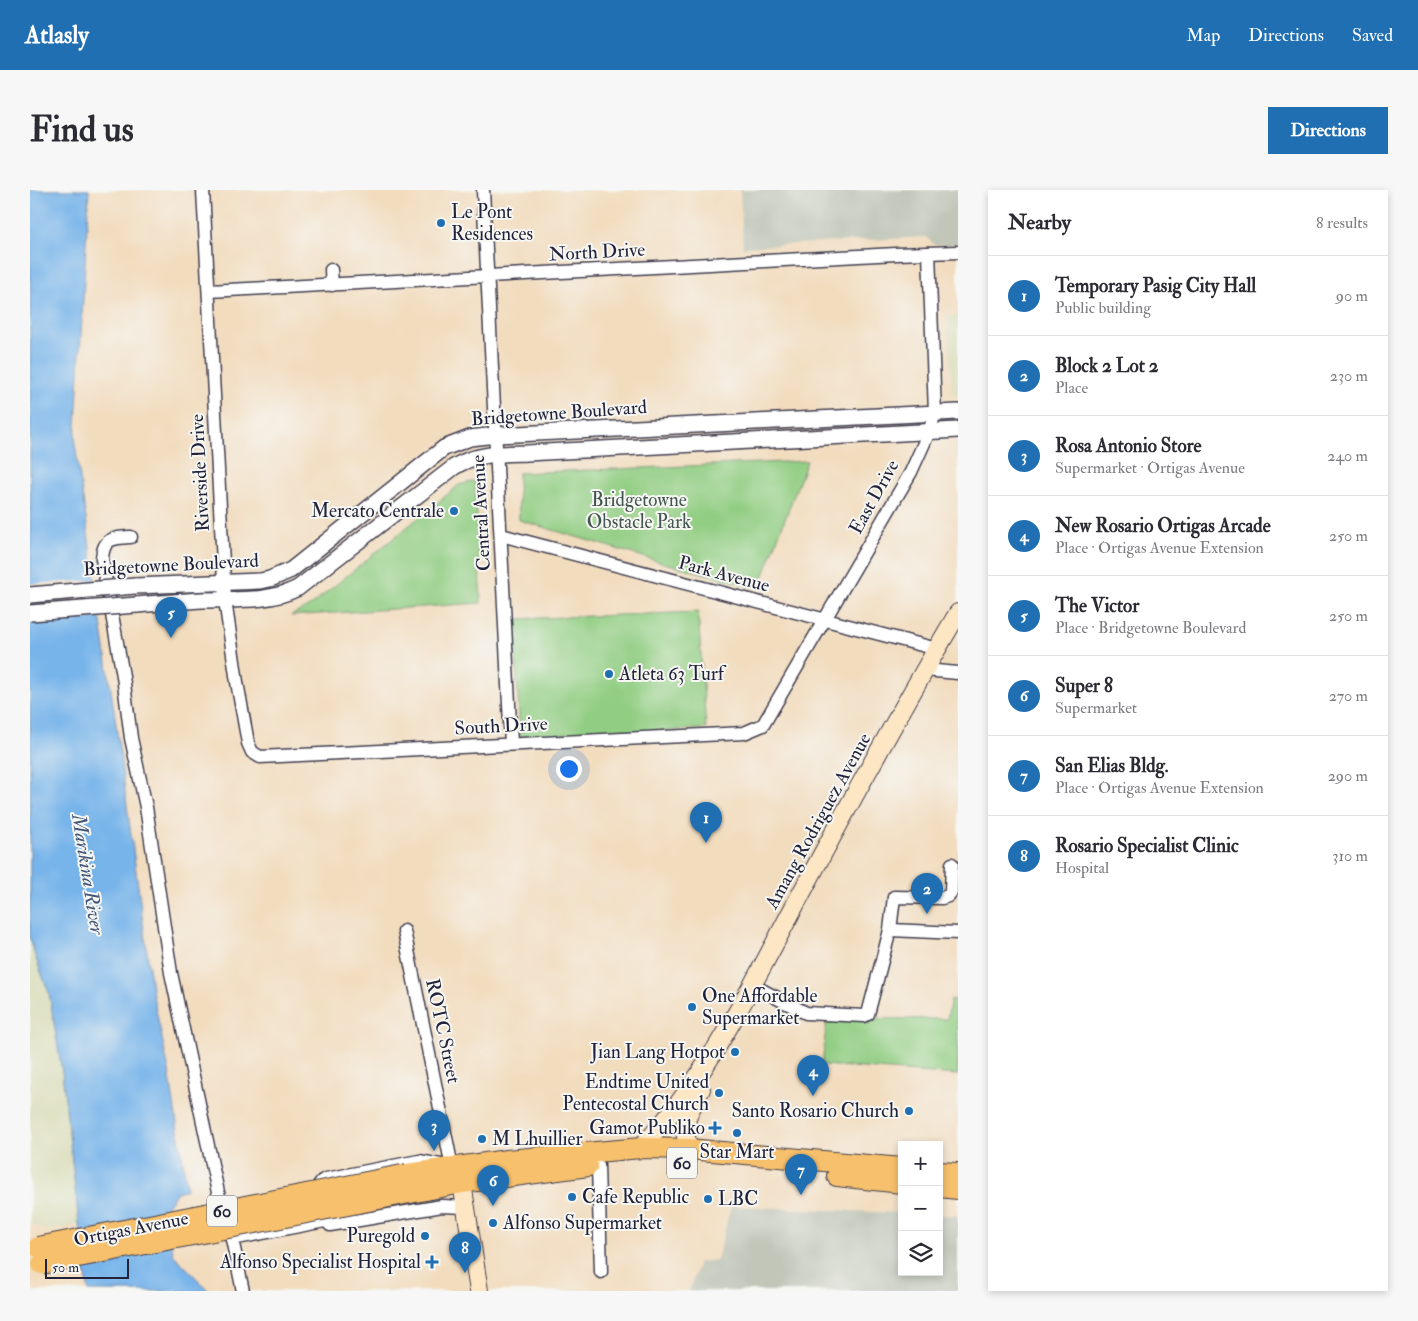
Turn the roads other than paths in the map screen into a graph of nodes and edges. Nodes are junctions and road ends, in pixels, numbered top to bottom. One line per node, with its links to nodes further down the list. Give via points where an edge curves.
1 (483, 190): 6 (street, Central Avenue)
2 (208, 197): 8 (street, Riverside Drive)
3 (958, 252): 4 (street, North Drive)
4 (929, 253): 6 (street, North Drive); 10 (street, East Drive)
5 (331, 270): 7 (street)
6 (488, 277): 7 (street, North Drive); 13 (street, Central Avenue)
7 (332, 285): 8 (street, North Drive)
8 (209, 291): 17 (street, Riverside Drive)
9 (958, 412): 10 (street, Bridgetowne Boulevard)
10 (935, 413): 12 (street, East Drive); 13 (street, Bridgetowne Boulevard)
11 (958, 430): 12 (street, Bridgetowne Boulevard)
12 (929, 432): 14 (street, Bridgetowne Boulevard); 22 (street, East Drive, via 911,472)
13 (496, 435): 14 (street, Central Avenue); 17 (street, Bridgetowne Boulevard, via 470,438 444,448 280,576)
14 (497, 454): 15 (street, Central Avenue); 19 (street, Bridgetowne Boulevard, via 463,461 298,588 272,598)
15 (501, 535): 22 (street, Park Avenue); 27 (street, Central Avenue)
16 (131, 537): 47 (street, via 110,540 105,544 102,559 131,738 146,807 171,973 219,1197)
17 (224, 583): 18 (street, Bridgetowne Boulevard, bridge, via 135,586); 19 (street, Riverside Drive)
18 (30, 595)
19 (225, 600): 20 (street, Bridgetowne Boulevard, bridge); 28 (street, Riverside Drive, via 237,682)
20 (30, 613)
21 (958, 613): 23 (main road, Amang Rodriguez Avenue)
22 (826, 620): 23 (street, Park Avenue); 26 (street, East Drive, via 763,725)
23 (937, 648): 24 (main road, Amang Rodriguez Avenue)
24 (925, 670): 25 (street); 33 (main road, Amang Rodriguez Avenue, via 797,901)
25 (958, 673)
26 (754, 730): 27 (street, South Drive, via 744,734)
27 (511, 744): 28 (street, South Drive, via 260,758)
28 (252, 752)
29 (952, 864): 30 (street, via 948,896 894,897)
30 (890, 930): 32 (street); 33 (street, via 868,1014 864,1016 806,1013)
31 (404, 931): 41 (street, ROTC Street)
32 (958, 933)
33 (754, 986): 34 (main road, Amang Rodriguez Avenue)
34 (715, 1049): 35 (main road, Amang Rodriguez Avenue, via 664,1124); 36 (main road, Amang Rodriguez Avenue, via 685,1123)
35 (641, 1148): 36 (main road, 60); 41 (main road, 60)
36 (689, 1149): 38 (main road, 60)
37 (598, 1165): 41 (main road, 60); 42 (main road, 60, via 691,1163); 49 (street)
38 (898, 1168)
39 (943, 1172): 40 (main road)
40 (958, 1173)
41 (457, 1175): 45 (main road); 46 (street, via 441,1200); 46 (street, via 419,1161 326,1179 320,1185); 48 (main road, Ortigas Avenue / 60, bridge)
42 (898, 1183)
43 (943, 1187): 44 (main road)
44 (958, 1189)
45 (465, 1207): 46 (street, via 442,1206 330,1225); 51 (main road)
46 (327, 1220): 47 (street)
47 (232, 1239): 50 (street)
48 (33, 1254)
49 (601, 1272)
50 (243, 1291)
51 (479, 1291)

